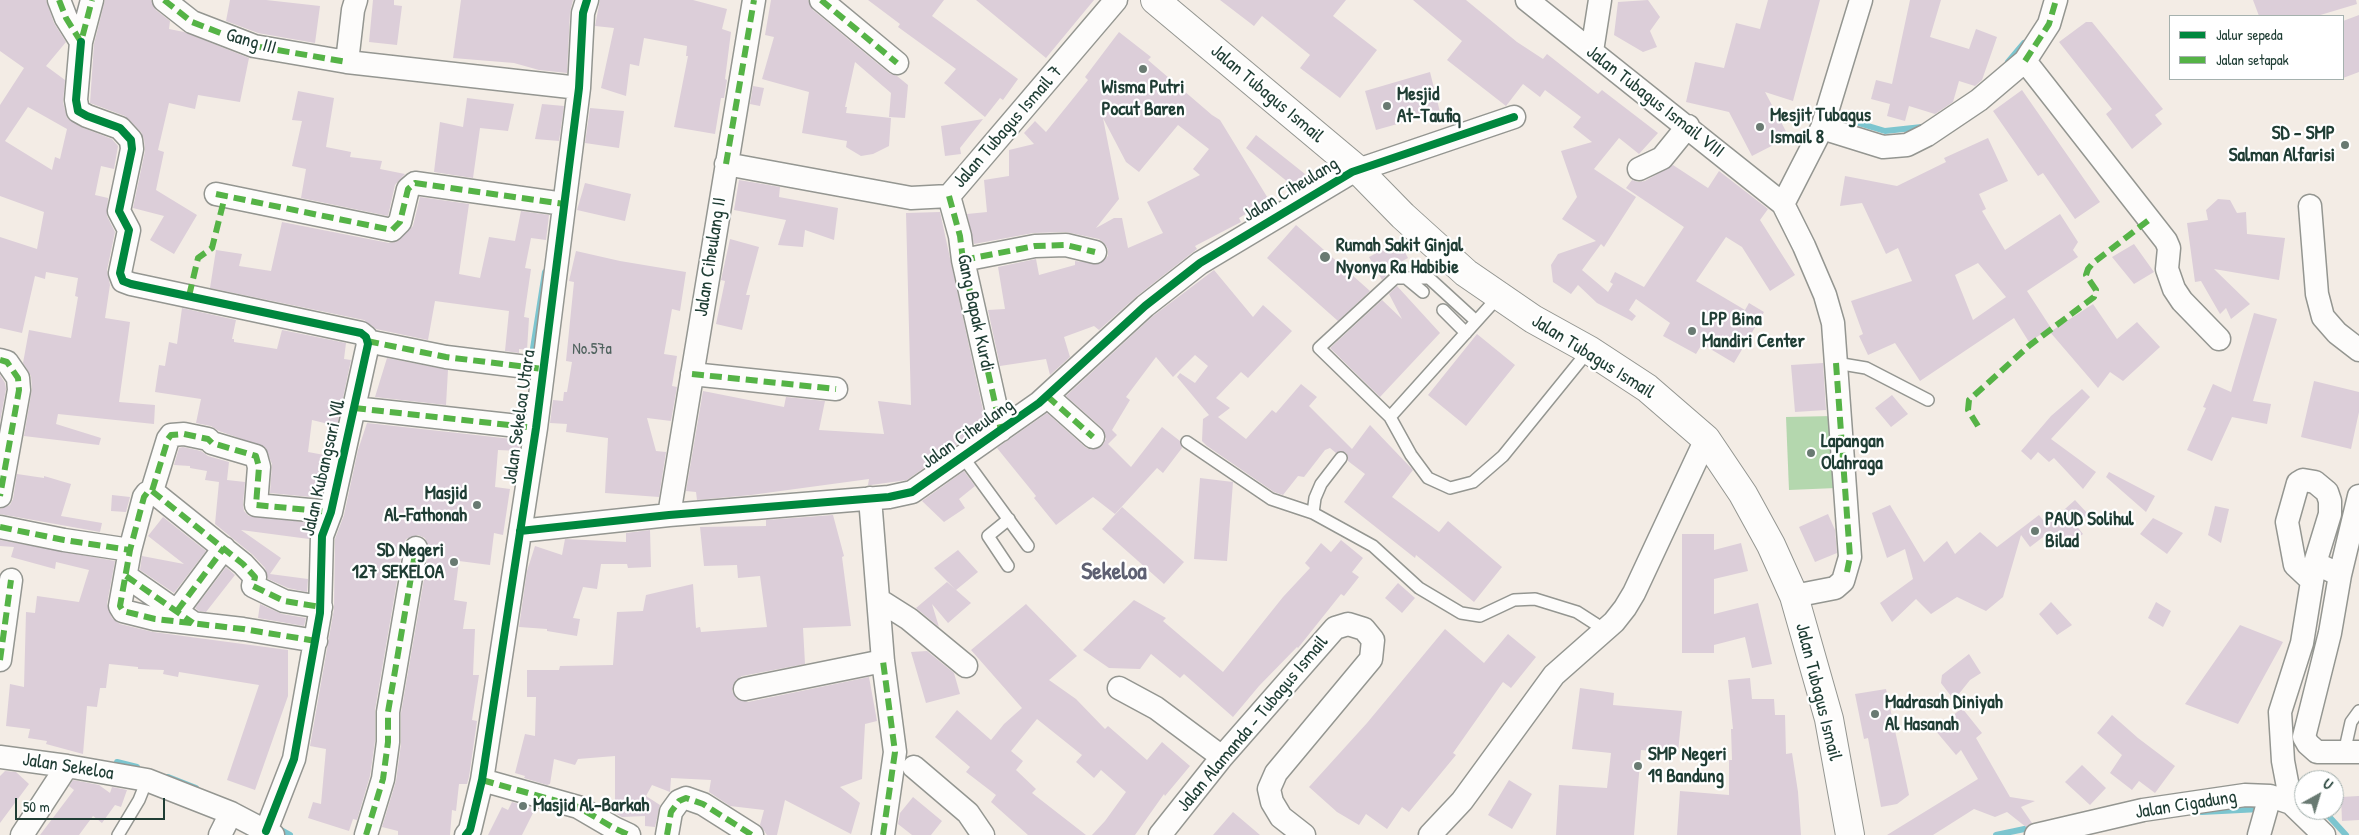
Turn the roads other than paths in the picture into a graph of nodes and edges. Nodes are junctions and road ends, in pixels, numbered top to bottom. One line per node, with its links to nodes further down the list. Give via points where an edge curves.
1 (59, 0): 14 (street)
2 (92, 0): 14 (street)
3 (164, 0): 17 (street, Gang III, via 192,22 254,46)
4 (356, 0): 17 (street, via 352,10)
5 (587, 0): 19 (street, Jalan Sekeloa Utara, via 583,12)
6 (754, 0): 23 (street, Jalan Ciheulang II)
7 (822, 0): 18 (street)
8 (1116, 0): 27 (street, Jalan Tubagus Ismail 7)
9 (1155, 0): 25 (main road, Jalan Tubagus Ismail)
10 (1527, 0): 15 (street, Jalan Tubagus Ismail VIII)
11 (1600, 0): 15 (street)
12 (1861, 0): 22 (street)
13 (2056, 0): 16 (street, via 2049,24)
14 (81, 42): 40 (street, via 78,111 120,128 131,140 119,211 129,230 121,278 131,284 361,333)
15 (1592, 52): 21 (street, Jalan Tubagus Ismail VIII)
16 (2025, 61): 22 (street, via 1979,100 1907,145 1883,147); 39 (street, via 2166,241 2167,269 2174,289)
17 (347, 62): 19 (street, Gang III)
18 (897, 63)
19 (579, 88): 28 (street, Jalan Sekeloa Utara)
20 (1514, 116): 25 (street, Jalan Ciheulang)
21 (1688, 126): 24 (street, via 1662,158); 29 (street, Jalan Tubagus Ismail VIII)
22 (1822, 128): 29 (street)
23 (726, 164): 27 (street, Jalan Tubagus Ismail 7, via 912,198); 46 (street, Jalan Ciheulang II)
24 (1639, 168)
25 (1358, 170): 35 (main road, Jalan Tubagus Ismail, via 1466,273); 48 (street, Jalan Ciheulang, via 1200,264 1145,306)
26 (216, 194): 28 (street, via 392,230 400,222 408,190 415,183)
27 (949, 196): 32 (street, Gang Bapak Kurdi)
28 (564, 204): 45 (street, Jalan Sekeloa Utara)
29 (1783, 204): 44 (street, Jalan Tubagus Ismail VIII, via 1825,295 1833,323)
30 (2310, 206): 42 (street, via 2317,294 2323,317)
31 (1095, 252): 32 (street, via 1066,245 1035,246)
32 (963, 260): 53 (street, Gang Bapak Kurdi)
33 (1406, 278): 34 (lane); 37 (lane, via 1429,278); 51 (lane, via 1392,280 1320,348)
34 (1423, 292)
35 (1499, 296): 37 (lane); 41 (main road, Jalan Tubagus Ismail)
36 (1443, 310): 38 (lane)
37 (1476, 321): 38 (lane)
38 (1466, 333): 51 (lane)
39 (2219, 339)
40 (367, 341): 45 (street, via 446,357); 50 (street, Jalan Kubangsari Vll)
41 (1589, 350): 51 (lane, via 1504,456 1473,482 1450,488 1428,478); 55 (main road, Jalan Tubagus Ismail, via 1647,388)
42 (2359, 350)
43 (0, 360): 60 (street, via 7,362 18,378 19,390)
44 (1836, 363): 49 (lane, via 1866,368); 77 (street, Jalan Tubagus Ismail VIII, via 1850,557 1843,581 1835,588)
45 (543, 369): 52 (street, Jalan Sekeloa Utara)
46 (692, 374): 47 (street); 65 (street, Jalan Ciheulang II)
47 (836, 390)
48 (1047, 396): 53 (street, Jalan Ciheulang); 54 (street)
49 (1928, 400)
50 (354, 408): 52 (street); 63 (street, Jalan Kubangsari Vll)
51 (1390, 417)
52 (536, 428): 68 (street, Jalan Sekeloa Utara)
53 (1001, 430): 57 (street, Jalan Ciheulang)
54 (1092, 437)
55 (1706, 439): 77 (main road, Jalan Tubagus Ismail, via 1744,494); 81 (street, via 1634,593)
56 (1187, 442): 64 (lane, via 1271,499)
57 (963, 457): 62 (street, Jalan Ciheulang, via 912,492 889,498); 66 (lane)
58 (1341, 458): 64 (lane, via 1321,484)
59 (152, 491): 63 (street, via 168,439 171,435 184,434 256,456 259,467 256,505); 70 (street); 72 (street, via 144,497)
60 (0, 496)
61 (2359, 496): 74 (street)
62 (870, 498): 65 (street, Jalan Ciheulang); 78 (street)
63 (331, 512): 79 (street, Jalan Kubangsari Vll, via 322,536)
64 (1313, 513): 81 (lane, via 1373,546 1419,588 1461,612 1480,616 1514,600 1535,599 1577,612)
65 (669, 515): 68 (street, Jalan Ciheulang)
66 (1009, 519): 69 (lane); 73 (lane, via 988,536)
67 (0, 527): 72 (street)
68 (520, 531): 95 (street, Jalan Sekeloa Utara)
69 (1028, 546)
70 (224, 548): 79 (street, via 255,577 253,586 284,601); 80 (street)
71 (416, 548): 103 (street, via 388,712 383,779)
72 (130, 550): 75 (street)
73 (1008, 566)
74 (2340, 575): 89 (street, via 2330,633 2304,736 2317,752); 97 (street, via 2313,571 2302,643 2280,712 2283,761)
75 (126, 576): 80 (street); 80 (street, via 120,606 123,611 155,619)
76 (11, 580): 83 (street)
77 (1794, 596): 113 (main road, Jalan Tubagus Ismail, via 1829,720)
78 (879, 600): 84 (street); 85 (street)
79 (321, 607): 82 (street, Jalan Kubangsari Vll)
80 (185, 617): 82 (street)
81 (1605, 630): 112 (street, via 1554,675 1462,801)
82 (316, 641): 99 (street, Jalan Kubangsari Vll, via 294,759)
83 (0, 660)
84 (883, 661): 87 (street); 108 (street, via 895,752)
85 (966, 666)
86 (1119, 688): 91 (street, via 1156,708)
87 (745, 689)
88 (2359, 711): 89 (lane, via 2352,722)
89 (2351, 752)
90 (0, 757): 92 (street, Jalan Sekeloa)
91 (1222, 757): 110 (street, Jalan Alamanda - Tubagus Ismail); 111 (street, Jalan Alamanda - Tubagus Ismail, via 1335,628 1348,624 1364,629 1373,640 1371,659 1276,774 1270,789 1272,802 1281,817)
92 (67, 766): 94 (street, Jalan Sekeloa); 100 (street)
93 (914, 766): 109 (street, via 968,813)
94 (147, 780): 98 (street, Jalan Sekeloa); 101 (lane)
95 (482, 780): 104 (street, Jalan Sekeloa Utara); 105 (street, via 578,807)
96 (2270, 796): 97 (street, Jalan Cigadung); 114 (street, Jalan Cigadung, via 2245,796 2143,810); 115 (street)
97 (2291, 803): 116 (street, Jalan Cigadung)
98 (231, 813): 99 (street, Jalan Sekeloa); 102 (street)
99 (270, 833)
100 (22, 835)
101 (118, 835)
102 (220, 835)
103 (366, 835)
104 (466, 835)
105 (630, 835)
106 (667, 835): 107 (street, via 671,812 686,798 703,804)
107 (752, 835)
108 (883, 835)
109 (983, 835)
110 (1160, 835)
111 (1304, 835)
112 (1430, 835)
113 (1850, 835)
114 (2036, 835)
115 (2260, 835)
116 (2324, 835)

